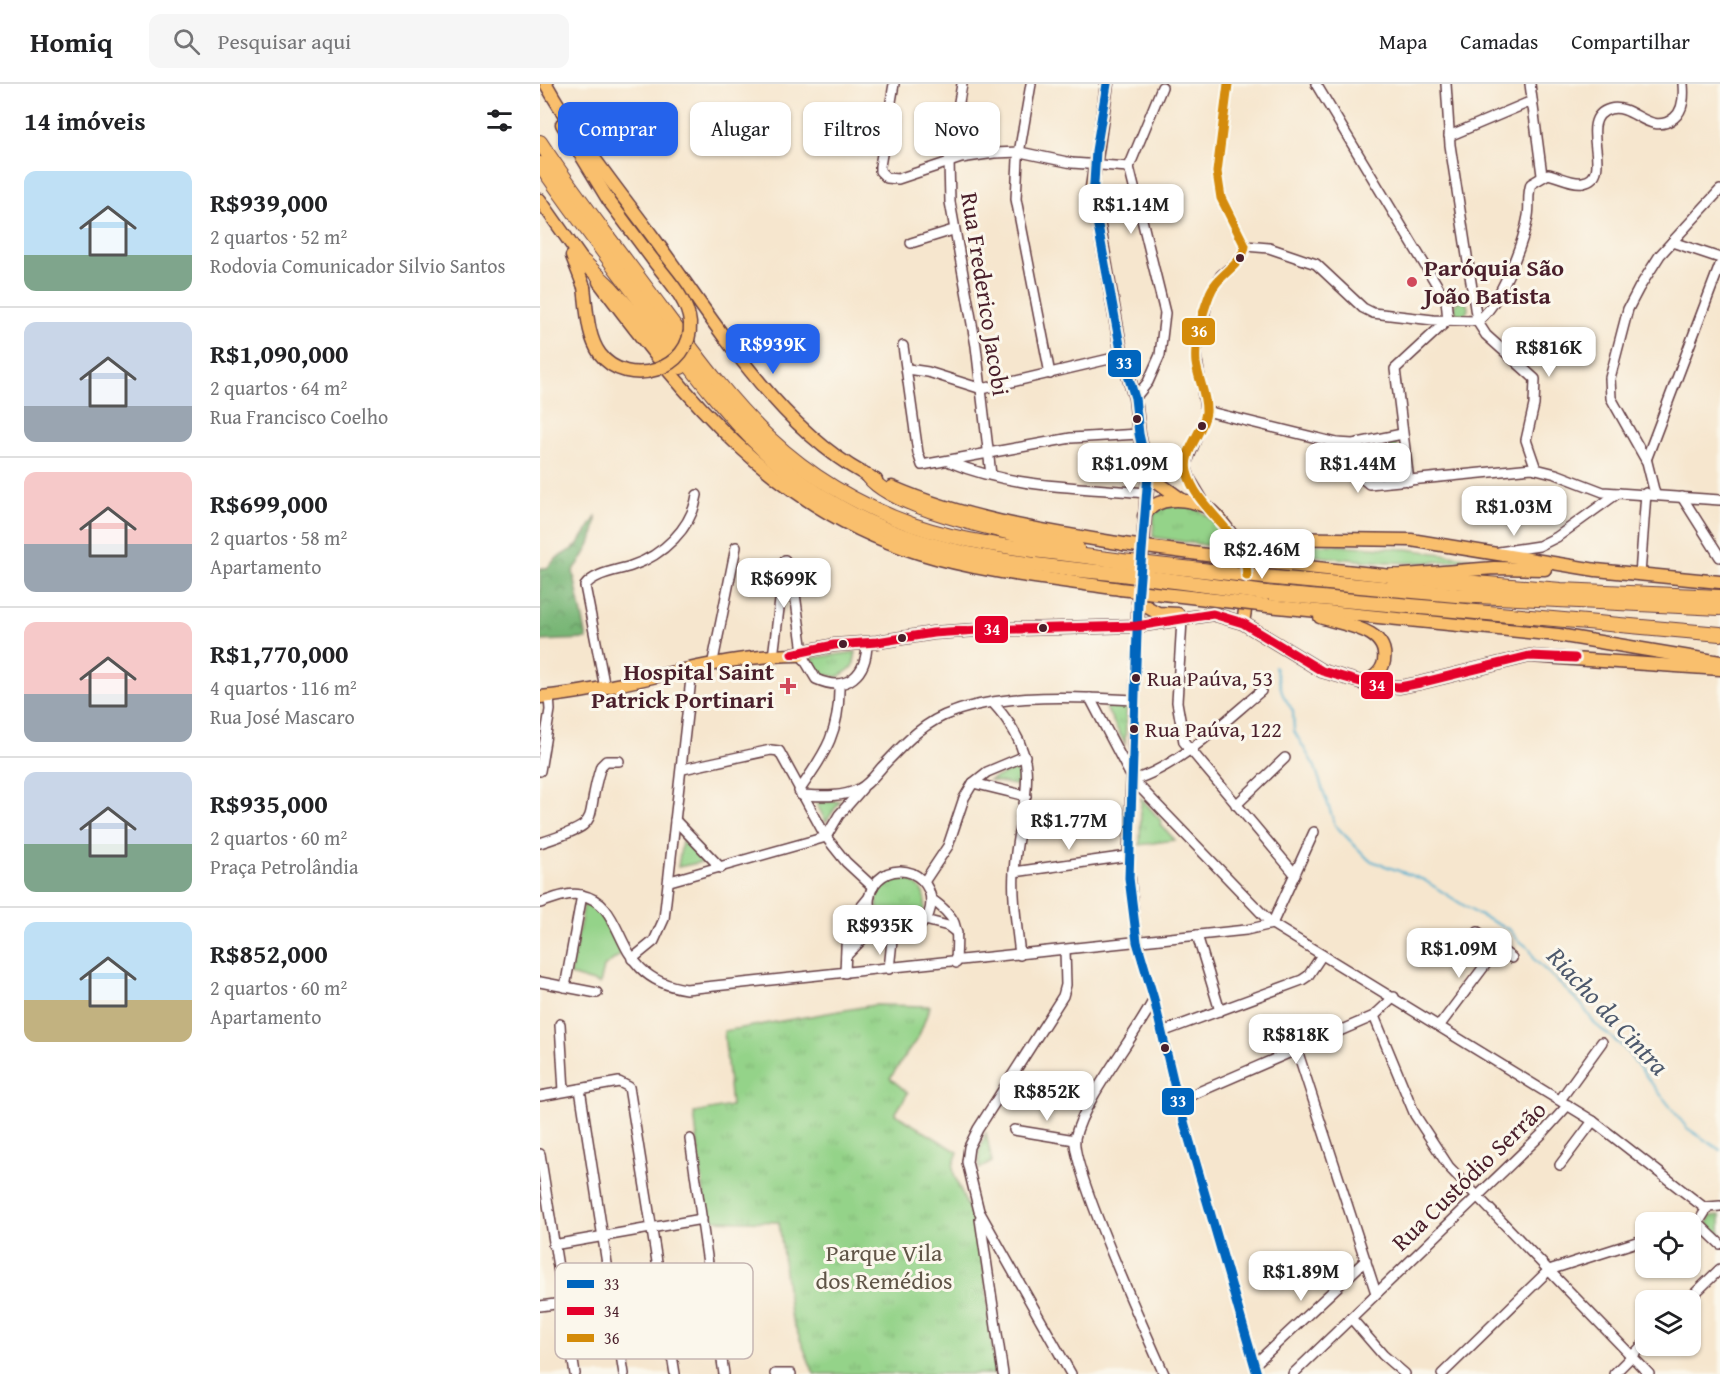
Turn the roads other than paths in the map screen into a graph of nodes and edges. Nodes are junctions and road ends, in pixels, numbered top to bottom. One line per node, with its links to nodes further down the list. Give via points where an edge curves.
1 (546, 84): 53 (main road, via 594,156 765,388 814,439)
2 (894, 84): 17 (street, via 880,166 883,175 892,180)
3 (962, 84): 17 (street, Rua Frederico Jacobi)
4 (1030, 84): 16 (street)
5 (1107, 84): 19 (main road)
6 (1228, 84): 28 (street, via 1216,172 1221,198)
7 (1316, 84): 33 (street)
8 (1446, 84): 14 (street)
9 (1530, 84): 13 (street)
10 (1683, 84): 21 (street, via 1683,103 1670,121 1654,124 1619,109 1610,109 1598,117 1594,125 1598,167 1591,179 1575,182)
11 (540, 85): 25 (main road, bridge, via 609,201 678,294 690,323 683,349 674,360 656,371 627,372 600,354 589,327 584,287)
12 (1162, 87): 20 (street)
13 (1532, 101): 14 (street); 21 (street)
14 (1449, 136): 32 (street)
15 (540, 142): 70 (highway, via 712,377 752,424 799,465 828,486 913,525 970,540)
16 (1020, 152): 17 (street, via 980,154); 19 (street); 39 (street, via 1018,214)
17 (949, 161): 24 (street, Rua Frederico Jacobi)
18 (540, 164): 40 (highway)
19 (1095, 166): 20 (street); 37 (main road, via 1093,199)
20 (1129, 166): 42 (street, via 1165,313 1160,356)
21 (1542, 175): 35 (street, via 1531,184 1526,226 1497,298)
22 (1720, 190): 26 (street)
23 (540, 200): 25 (main road)
24 (953, 230): 27 (street); 41 (street, Rua Frederico Jacobi)
25 (567, 238): 30 (main road)
26 (1672, 242): 29 (street); 48 (street, via 1649,270 1628,309 1608,386 1615,409)
27 (911, 243)
28 (1245, 246): 34 (street, via 1269,248 1316,264 1369,311); 43 (street, via 1240,259 1215,282 1200,330 1196,363)
29 (1720, 258)
30 (584, 262): 40 (highway, via 689,376); 76 (main road, bridge, via 657,359 755,463 811,503 861,530 918,553 965,565 1120,589)
31 (1720, 265): 48 (street)
32 (1473, 296): 33 (street, via 1457,295); 35 (street)
33 (1446, 300): 34 (street)
34 (1448, 320): 35 (street); 45 (street, via 1396,367)
35 (1477, 321): 50 (street, via 1486,335 1535,380 1526,440)
36 (903, 346): 38 (street)
37 (1122, 356): 39 (street); 42 (main road)
38 (908, 369): 41 (street); 49 (street, via 921,464)
39 (1050, 374): 41 (street)
40 (705, 388): 70 (highway, via 749,438 783,468 858,517 918,541 957,550 1059,567)
41 (982, 389): 47 (street, Rua Frederico Jacobi)
42 (1136, 398): 44 (main road)
43 (1206, 411): 46 (street, via 1314,438); 62 (street, via 1186,465)
44 (1139, 430): 47 (street); 52 (main road)
45 (1402, 434): 46 (street); 54 (street)
46 (1358, 443): 54 (street, via 1366,483)
47 (989, 454): 49 (street); 51 (street, Rua Frederico Jacobi)
48 (1646, 460): 57 (street)
49 (949, 462): 51 (street)
50 (1536, 469): 54 (street); 56 (street, via 1598,491)
51 (991, 475): 55 (street)
52 (1148, 475): 55 (main road); 60 (main road)
53 (869, 477): 70 (highway, via 891,493 953,519 1086,550); 73 (main road, bridge, via 909,495 1029,528 1123,544)
54 (1408, 481)
55 (1145, 493): 63 (main road)
56 (1617, 493): 57 (street); 65 (street)
57 (1650, 494): 59 (street); 72 (street)
58 (697, 495): 95 (street, via 692,518 662,549 646,560 592,578 585,586)
59 (1682, 496): 61 (street); 68 (street)
60 (1183, 500): 62 (main road); 63 (main road, via 1152,506)
61 (1720, 500)
62 (1208, 508): 64 (main road)
63 (1143, 517): 77 (main road)
64 (1238, 544): 67 (main road, via 1266,538 1400,540); 82 (main road, via 1247,569)
65 (1539, 546): 67 (street); 69 (street)
66 (736, 547): 90 (street)
67 (1495, 553): 69 (main road)
68 (1720, 557)
69 (1533, 561): 71 (main road)
70 (1121, 565): 76 (highway, bridge); 78 (highway, bridge, via 1456,595)
71 (1572, 567): 72 (main road); 73 (main road, via 1430,571)
72 (1640, 575): 74 (main road)
73 (1392, 576): 75 (highway, via 1561,590)
74 (1720, 582)
75 (1720, 597)
76 (1267, 599): 79 (main road); 85 (highway)
77 (1138, 602): 80 (main road, via 1158,613); 83 (main road); 84 (main road, via 1133,614)
78 (1720, 608)
79 (1307, 611): 89 (main road, via 1558,635); 93 (main road, via 1369,632 1379,640 1384,651 1383,665 1374,677)
80 (1207, 615): 81 (main road); 82 (main road, via 1224,615)
81 (1182, 620): 83 (main road); 101 (street, via 1178,714)
82 (1243, 623): 93 (main road, via 1322,671)
83 (1137, 626): 84 (main road); 99 (street)
84 (1113, 627): 86 (main road, via 978,630)
85 (1720, 634)
86 (870, 644): 87 (main road); 94 (street, via 858,673)
87 (800, 653): 88 (main road); 88 (street, via 788,562); 94 (street, via 816,679)
88 (773, 657): 90 (main road)
89 (1720, 662)
90 (712, 666): 92 (main road)
91 (1720, 669): 93 (main road, via 1529,656 1400,687)
92 (692, 670): 95 (main road); 105 (street)
93 (1362, 683)
94 (839, 685): 110 (street, via 839,713 833,735)
95 (605, 688): 97 (main road)
96 (1261, 691): 101 (street)
97 (545, 697): 106 (street, via 550,710)
98 (1090, 698): 99 (street); 100 (street); 107 (street)
99 (1135, 700): 107 (street)
100 (993, 703): 102 (street, via 1014,728); 109 (street, via 953,712 926,724)
101 (1189, 750): 107 (street); 112 (street)
102 (1025, 756): 108 (street, via 987,772); 111 (street)
103 (1285, 758): 112 (street)
104 (619, 761): 116 (street, via 606,761 601,766 591,816 584,827)
105 (682, 769): 110 (street, via 777,750); 113 (street)
106 (540, 771)
107 (1133, 780): 117 (street); 129 (street)
108 (973, 783): 111 (street); 122 (street, via 948,846)
109 (862, 788): 110 (street, via 837,796); 115 (street)
110 (800, 793): 115 (street)
111 (1026, 796): 119 (street)
112 (1236, 806): 120 (street)
113 (675, 820): 118 (street); 121 (street)
114 (1314, 832): 120 (street)
115 (826, 837): 118 (street); 123 (street)
116 (540, 843)
117 (1128, 856): 119 (street); 134 (street)
118 (721, 868): 121 (street)
119 (1014, 872): 137 (street)
120 (1295, 874): 129 (street)
121 (670, 881): 141 (street, via 660,932)
122 (924, 882): 123 (street, via 897,871 879,879); 125 (street)
123 (872, 891): 128 (street, via 872,915); 139 (street, via 847,924)
124 (582, 895): 126 (street); 141 (street, via 607,912); 146 (street)
125 (931, 899): 127 (street); 132 (street, via 952,915)
126 (540, 903)
127 (925, 920): 130 (street, via 910,931); 132 (street, via 948,926)
128 (878, 923): 130 (street); 139 (street)
129 (1272, 924): 133 (street); 138 (street)
130 (893, 932): 143 (street)
131 (1478, 932): 135 (street)
132 (957, 933): 142 (street)
133 (1197, 935): 134 (street); 150 (street)
134 (1137, 942): 136 (street); 149 (street)
135 (1498, 948): 140 (street); 153 (street)
136 (1065, 950): 137 (street); 171 (street, via 1063,996 969,1147 969,1175)
137 (1020, 955): 142 (street)
138 (1322, 955): 148 (street); 150 (street, via 1302,980)
139 (846, 956): 144 (street)
140 (1512, 958)
141 (632, 959): 144 (street, via 655,981 686,989)
142 (956, 963): 143 (street)
143 (889, 969): 144 (street)
144 (845, 973)
145 (540, 982): 146 (street)
146 (565, 987): 147 (street)
147 (597, 993)
148 (1394, 997): 151 (street); 153 (street)
149 (1154, 999): 154 (street); 165 (street, via 1086,1110)
150 (1220, 1011): 154 (street)
151 (1374, 1016): 156 (street); 168 (street, via 1415,1115 1449,1167)
152 (561, 1024): 158 (street)
153 (1440, 1025): 161 (street)
154 (1162, 1032): 160 (street)
155 (1602, 1042): 161 (street, Rua Custódio Serrão)
156 (1297, 1050): 160 (street); 180 (street)
157 (580, 1089): 158 (street); 174 (street, via 619,1082 629,1087); 176 (street)
158 (564, 1091): 159 (street)
159 (540, 1096)
160 (1178, 1101): 198 (street)
161 (1564, 1102): 162 (street); 168 (street, Rua Custódio Serrão, via 1542,1134)
162 (1593, 1121): 167 (street); 170 (street)
163 (1014, 1130): 165 (street)
164 (690, 1140): 173 (street)
165 (1075, 1140): 207 (street, via 1077,1161 1089,1194)
166 (540, 1154): 178 (street)
167 (1560, 1166)
168 (1478, 1197): 186 (street); 188 (street, Rua Custódio Serrão)
169 (1720, 1206): 170 (street)
170 (1706, 1209): 172 (street)
171 (979, 1211): 205 (street); 206 (street)
172 (1701, 1215)
173 (702, 1219): 174 (street); 184 (street)
174 (651, 1227): 176 (street); 183 (street)
175 (1701, 1230): 179 (street)
176 (603, 1236): 178 (street); 182 (street)
177 (1635, 1243): 186 (street)
178 (553, 1245): 181 (street)
179 (1720, 1245)
180 (1366, 1260): 188 (street); 198 (street)
181 (556, 1263)
182 (607, 1263)
183 (657, 1263)
184 (708, 1263)
185 (1720, 1269): 187 (street)
186 (1549, 1270): 193 (street); 210 (street)
187 (1698, 1290)
188 (1376, 1293): 191 (street, Rua Custódio Serrão)
189 (555, 1303): 190 (street)
190 (540, 1306)
191 (1351, 1318): 208 (street, Rua Custódio Serrão); 209 (street)
192 (1635, 1352): 193 (street)
193 (1631, 1356): 211 (street); 212 (street)
194 (572, 1359): 199 (street)
195 (622, 1359): 200 (street)
196 (673, 1359): 201 (street)
197 (722, 1359): 202 (street)
198 (1256, 1369)
199 (574, 1374)
200 (624, 1374)
201 (675, 1374)
202 (724, 1374)
203 (775, 1374): 204 (street)
204 (791, 1374)
205 (1003, 1374)
206 (1071, 1374)
207 (1164, 1374)
208 (1293, 1374)
209 (1405, 1374)
210 (1442, 1374)
211 (1614, 1374)
212 (1649, 1374)

